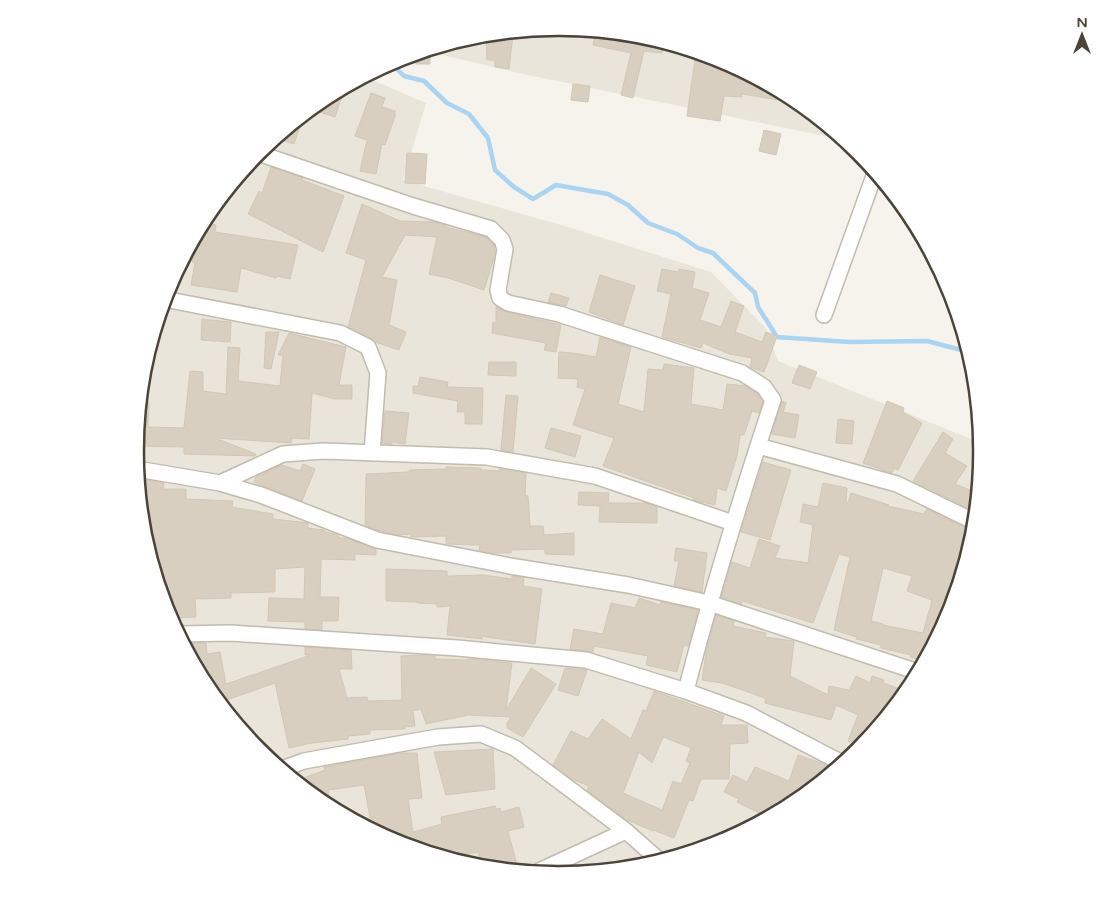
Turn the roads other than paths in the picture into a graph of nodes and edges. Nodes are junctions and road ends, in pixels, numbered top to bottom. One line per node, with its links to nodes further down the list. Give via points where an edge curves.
1 (267, 156): 5 (street, via 491,229 502,240 505,249 498,290 500,298 508,302 559,314 742,372 764,387 773,400)
2 (872, 181): 4 (street)
3 (172, 301): 6 (street, via 340,333 368,347 378,372)
4 (824, 315)
5 (758, 446): 9 (street, via 896,484); 10 (street)
6 (372, 453): 8 (street, via 323,451 282,454); 10 (street, via 487,457 595,476)
7 (145, 470): 8 (street)
8 (220, 483): 11 (street, via 261,495 377,540 628,585)
9 (968, 518)
10 (732, 523): 11 (street)
11 (709, 604): 13 (street); 14 (street)
12 (187, 634): 14 (street, via 241,633 586,660)
13 (910, 670)
14 (686, 691): 15 (street, via 746,714)
15 (835, 760)
16 (289, 766): 17 (street, via 438,737 481,734 515,748)
17 (626, 831): 18 (street); 19 (street)
18 (654, 855)
19 (553, 866)

